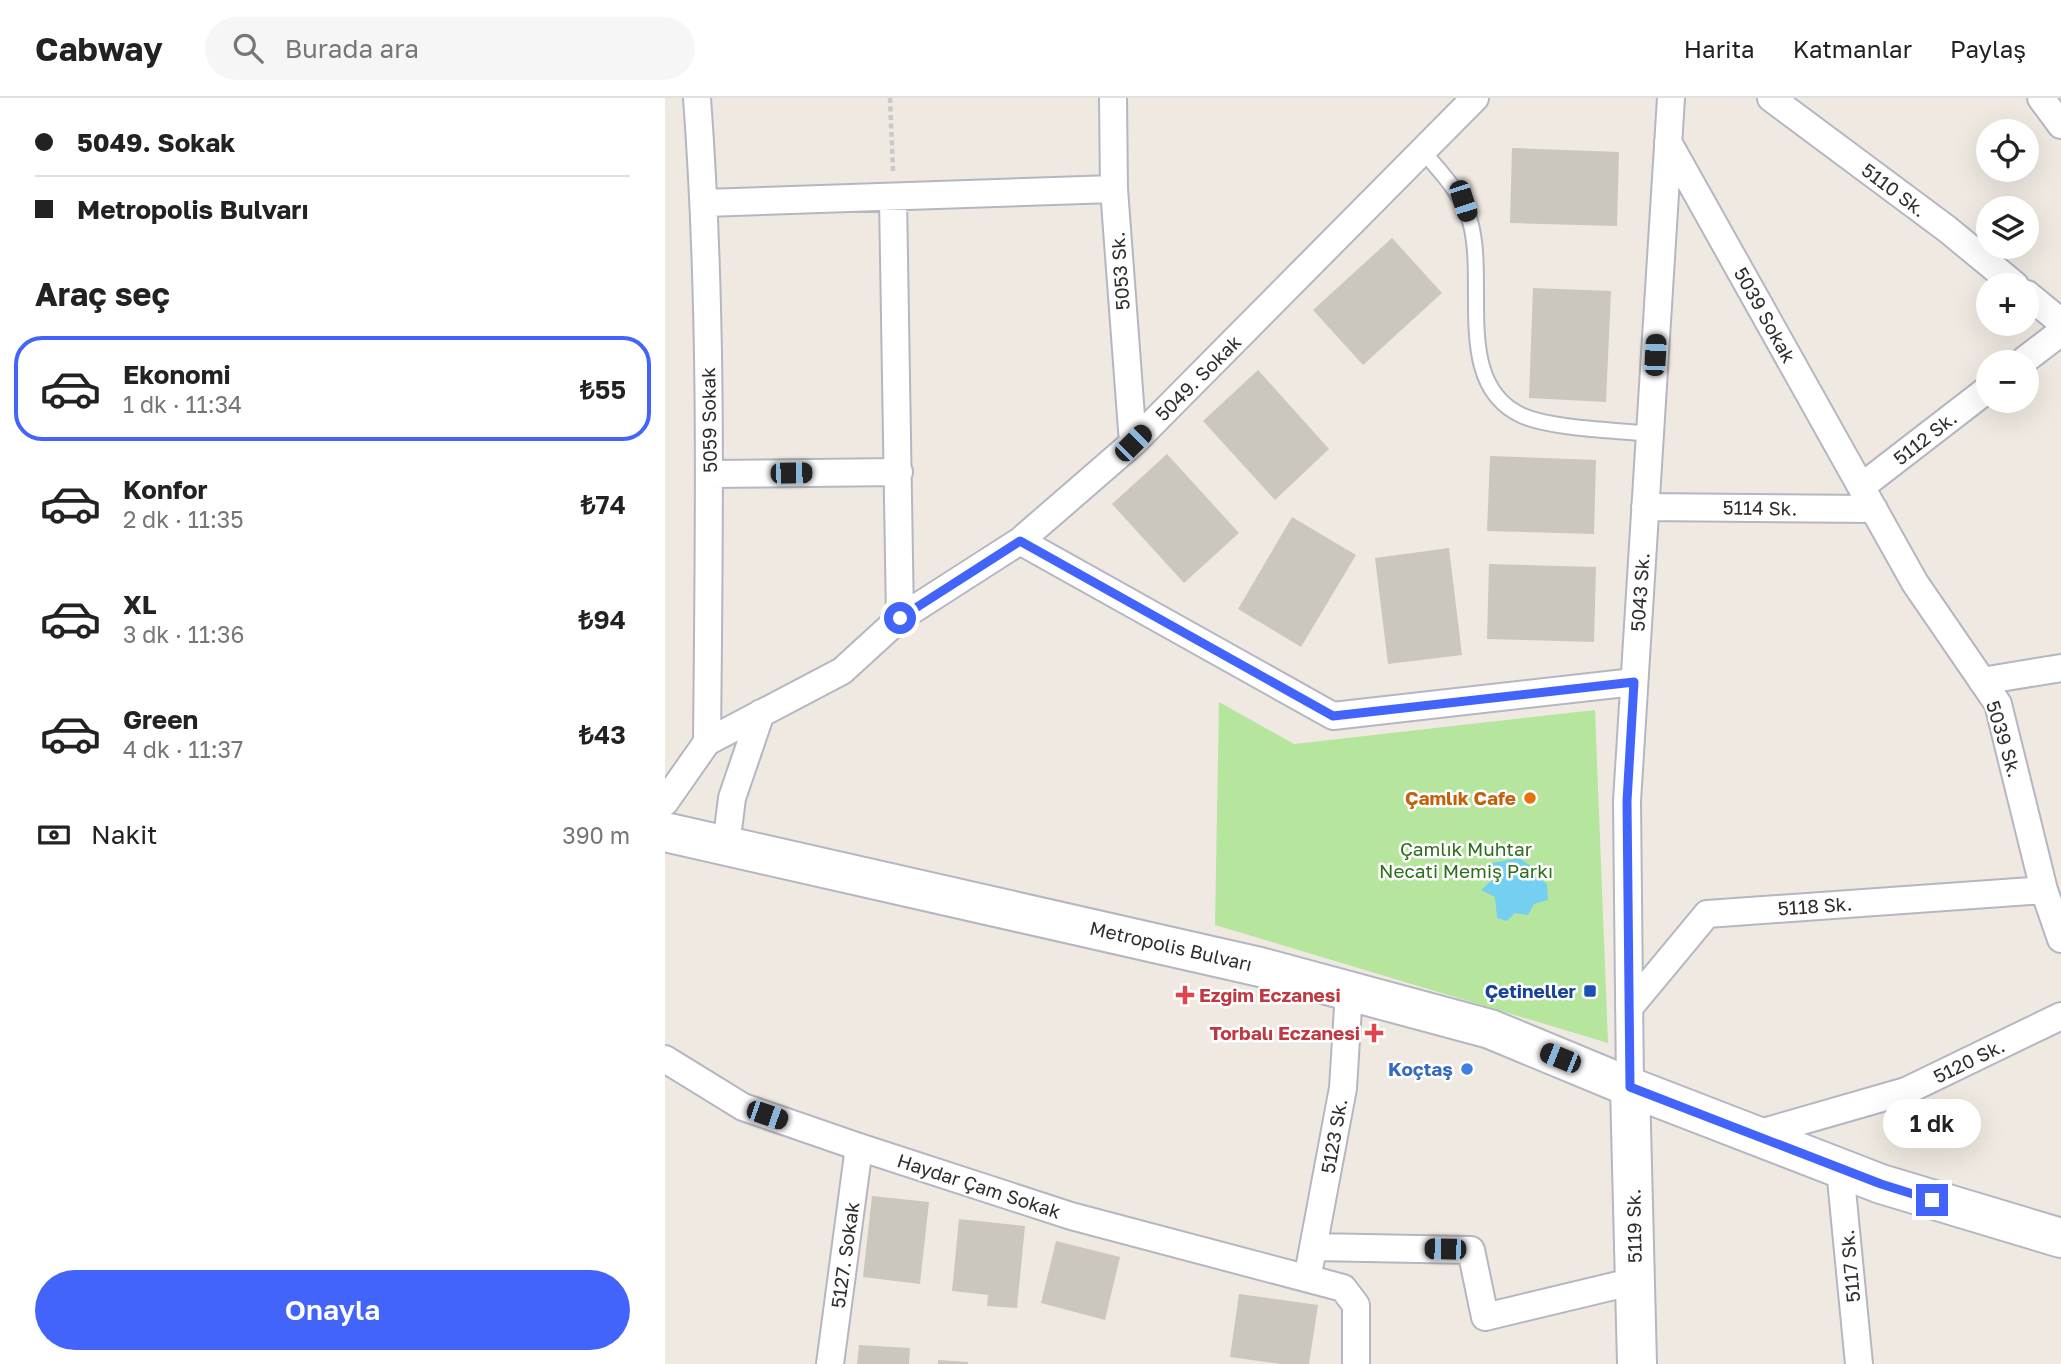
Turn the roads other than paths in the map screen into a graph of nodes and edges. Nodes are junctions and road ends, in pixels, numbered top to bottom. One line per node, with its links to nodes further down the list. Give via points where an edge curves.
1 (697, 98): 12 (street, 5059 Sokak)
2 (1113, 98): 10 (street, 5053 Sk.)
3 (1475, 98): 9 (street, 5049. Sokak)
4 (1671, 98): 8 (street, 5043 Sk.)
5 (1771, 98): 13 (street, 5110 Sk.)
6 (2041, 98): 7 (street)
7 (2061, 125)
8 (1668, 142): 19 (street, 5043 Sk.); 23 (street, 5039 Sokak)
9 (1423, 151): 19 (lane, via 1458,192 1471,225 1479,362 1490,388 1526,417); 20 (street, 5049. Sokak)
10 (1114, 190): 11 (street); 20 (street, 5053 Sk.)
11 (894, 197): 12 (street); 21 (street)
12 (705, 202): 22 (street, 5059 Sokak)
13 (2000, 273)
14 (2039, 304): 15 (street)
15 (2061, 323)
16 (2061, 332): 17 (street)
17 (2038, 350)
18 (1976, 400): 23 (street, 5112 Sk.)
19 (1650, 434): 24 (street, 5043 Sk.)
20 (1133, 443): 25 (street, 5049. Sokak)
21 (899, 472): 22 (street); 26 (street)
22 (710, 474): 31 (street, 5059 Sokak)
23 (1867, 498): 24 (street, 5114 Sk.); 28 (street, 5039 Sk., via 1915,583)
24 (1645, 507): 29 (street, 5043 Sk.)
25 (1020, 541): 26 (street, 5049. Sokak); 29 (street, via 1333,716)
26 (900, 618): 30 (street, 5049. Sokak, via 842,671)
27 (2061, 668): 28 (street)
28 (1982, 681): 35 (street, 5039 Sk., via 1998,704)
29 (1634, 682): 38 (street, 5043 Sk., via 1627,801)
30 (761, 713): 31 (street, 5049. Sokak); 34 (street, via 732,799)
31 (707, 742): 32 (street, 5049. Sokak)
32 (665, 802)
33 (665, 832): 34 (main road, Metropolis Bulvarı)
34 (726, 846): 37 (main road, Metropolis Bulvarı)
35 (2044, 890): 36 (street, 5039 Sk.); 38 (street, 5118 Sk., via 1707,914)
36 (2061, 939)
37 (1349, 991): 41 (main road, Metropolis Bulvarı, via 1490,1029); 46 (street, 5123 Sk., via 1343,1088)
38 (1629, 1008): 41 (street, 5043 Sk.)
39 (2061, 1016): 42 (street, 5120 Sk., via 1906,1091)
40 (665, 1059): 43 (street, Haydar Çam Sokak, via 743,1107)
41 (1630, 1087): 42 (main road, Metropolis Bulvarı); 48 (main road, 5119 Sk.)
42 (1753, 1135): 44 (main road, Metropolis Bulvarı)
43 (859, 1147): 47 (street, Haydar Çam Sokak, via 1071,1216); 49 (street, 5127. Sokak)
44 (1840, 1169): 45 (main road, Metropolis Bulvarı); 52 (street, 5117 Sk.)
45 (2061, 1238)
46 (1314, 1247): 47 (street, 5123 Sk.); 48 (street, via 1471,1250 1485,1317)
47 (1306, 1279): 50 (street, Haydar Çam Sokak, via 1343,1288 1356,1305)
48 (1635, 1281): 51 (main road, 5119 Sk.)
49 (830, 1364)
50 (1356, 1364)
51 (1637, 1364)
52 (1859, 1364)

